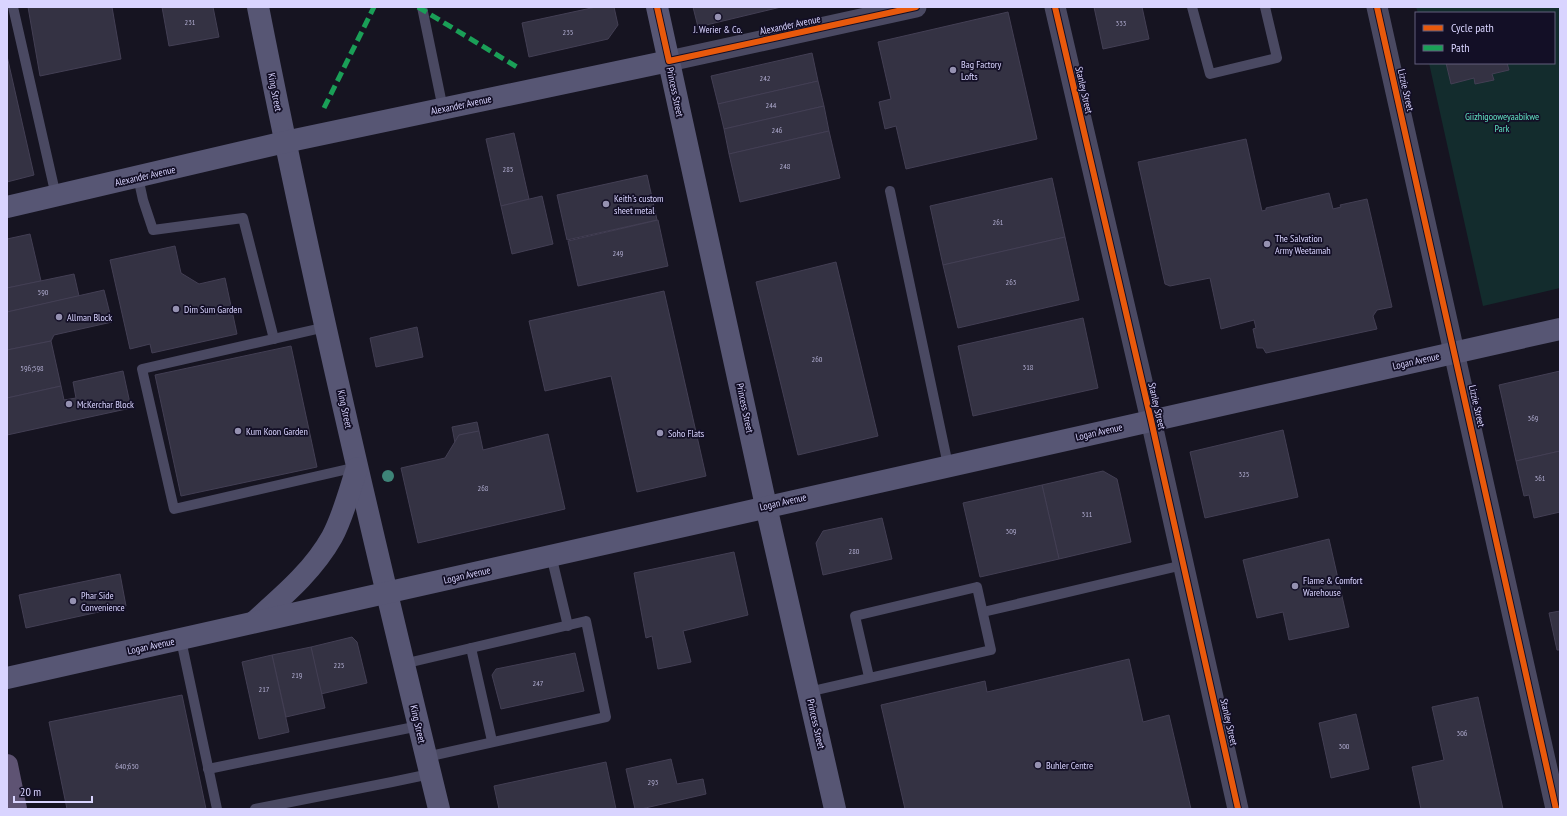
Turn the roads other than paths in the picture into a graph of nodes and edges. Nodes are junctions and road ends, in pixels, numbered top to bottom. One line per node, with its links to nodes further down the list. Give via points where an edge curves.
1 (13, 7): 15 (lane)
2 (258, 7): 12 (main road, King Street)
3 (422, 7): 11 (lane)
4 (657, 7): 10 (main road, Princess Street)
5 (916, 7): 10 (street, Alexander Avenue)
6 (1055, 7): 21 (street, Stanley Street)
7 (1192, 7): 8 (lane, via 1210,74 1276,58)
8 (1265, 7)
9 (1377, 7): 20 (street, Lizzie Street)
10 (669, 61): 11 (main road, Alexander Avenue); 24 (main road, Princess Street)
11 (443, 109): 12 (main road, Alexander Avenue)
12 (285, 142): 13 (main road, Alexander Avenue); 17 (main road, King Street)
13 (138, 177): 15 (main road, Alexander Avenue); 19 (lane, via 153,230 243,218)
14 (890, 191): 22 (lane)
15 (56, 196): 16 (main road, Alexander Avenue)
16 (7, 207)
17 (326, 327): 19 (lane); 23 (main road, King Street)
18 (1560, 329): 20 (main road, Logan Avenue)
19 (274, 339): 23 (lane, via 142,369 174,509)
20 (1455, 352): 21 (main road, Logan Avenue); 48 (street, Lizzie Street)
21 (1150, 420): 22 (main road, Logan Avenue); 26 (street, Stanley Street)
22 (948, 465): 24 (main road, Logan Avenue)
23 (357, 467): 27 (main road, King Street); 29 (main road, via 333,536 298,582)
24 (766, 506): 25 (main road, Logan Avenue); 36 (main road, Princess Street)
25 (552, 555): 27 (main road, Logan Avenue); 30 (lane)
26 (1183, 565): 28 (lane); 47 (street, Stanley Street)
27 (386, 593): 29 (main road, Logan Avenue); 33 (main road, King Street)
28 (983, 612): 34 (lane, via 991,650); 34 (lane, via 977,587 855,616)
29 (252, 624): 31 (main road, Logan Avenue)
30 (568, 626): 32 (lane); 38 (lane, via 586,621 606,717)
31 (181, 640): 35 (main road, Logan Avenue); 41 (lane)
32 (471, 648): 33 (lane); 38 (lane)
33 (403, 664): 37 (main road, King Street)
34 (869, 677): 36 (lane)
35 (7, 678)
36 (808, 692): 46 (main road, Princess Street)
37 (419, 726): 40 (main road, King Street); 41 (lane)
38 (492, 742): 40 (lane)
39 (7, 765): 42 (main road)
40 (428, 765): 44 (lane, via 392,782); 45 (main road, King Street)
41 (208, 769): 43 (lane)
42 (16, 809)
43 (217, 809)
44 (256, 809)
45 (439, 809)
46 (835, 809)
47 (1238, 809)
48 (1556, 809)

